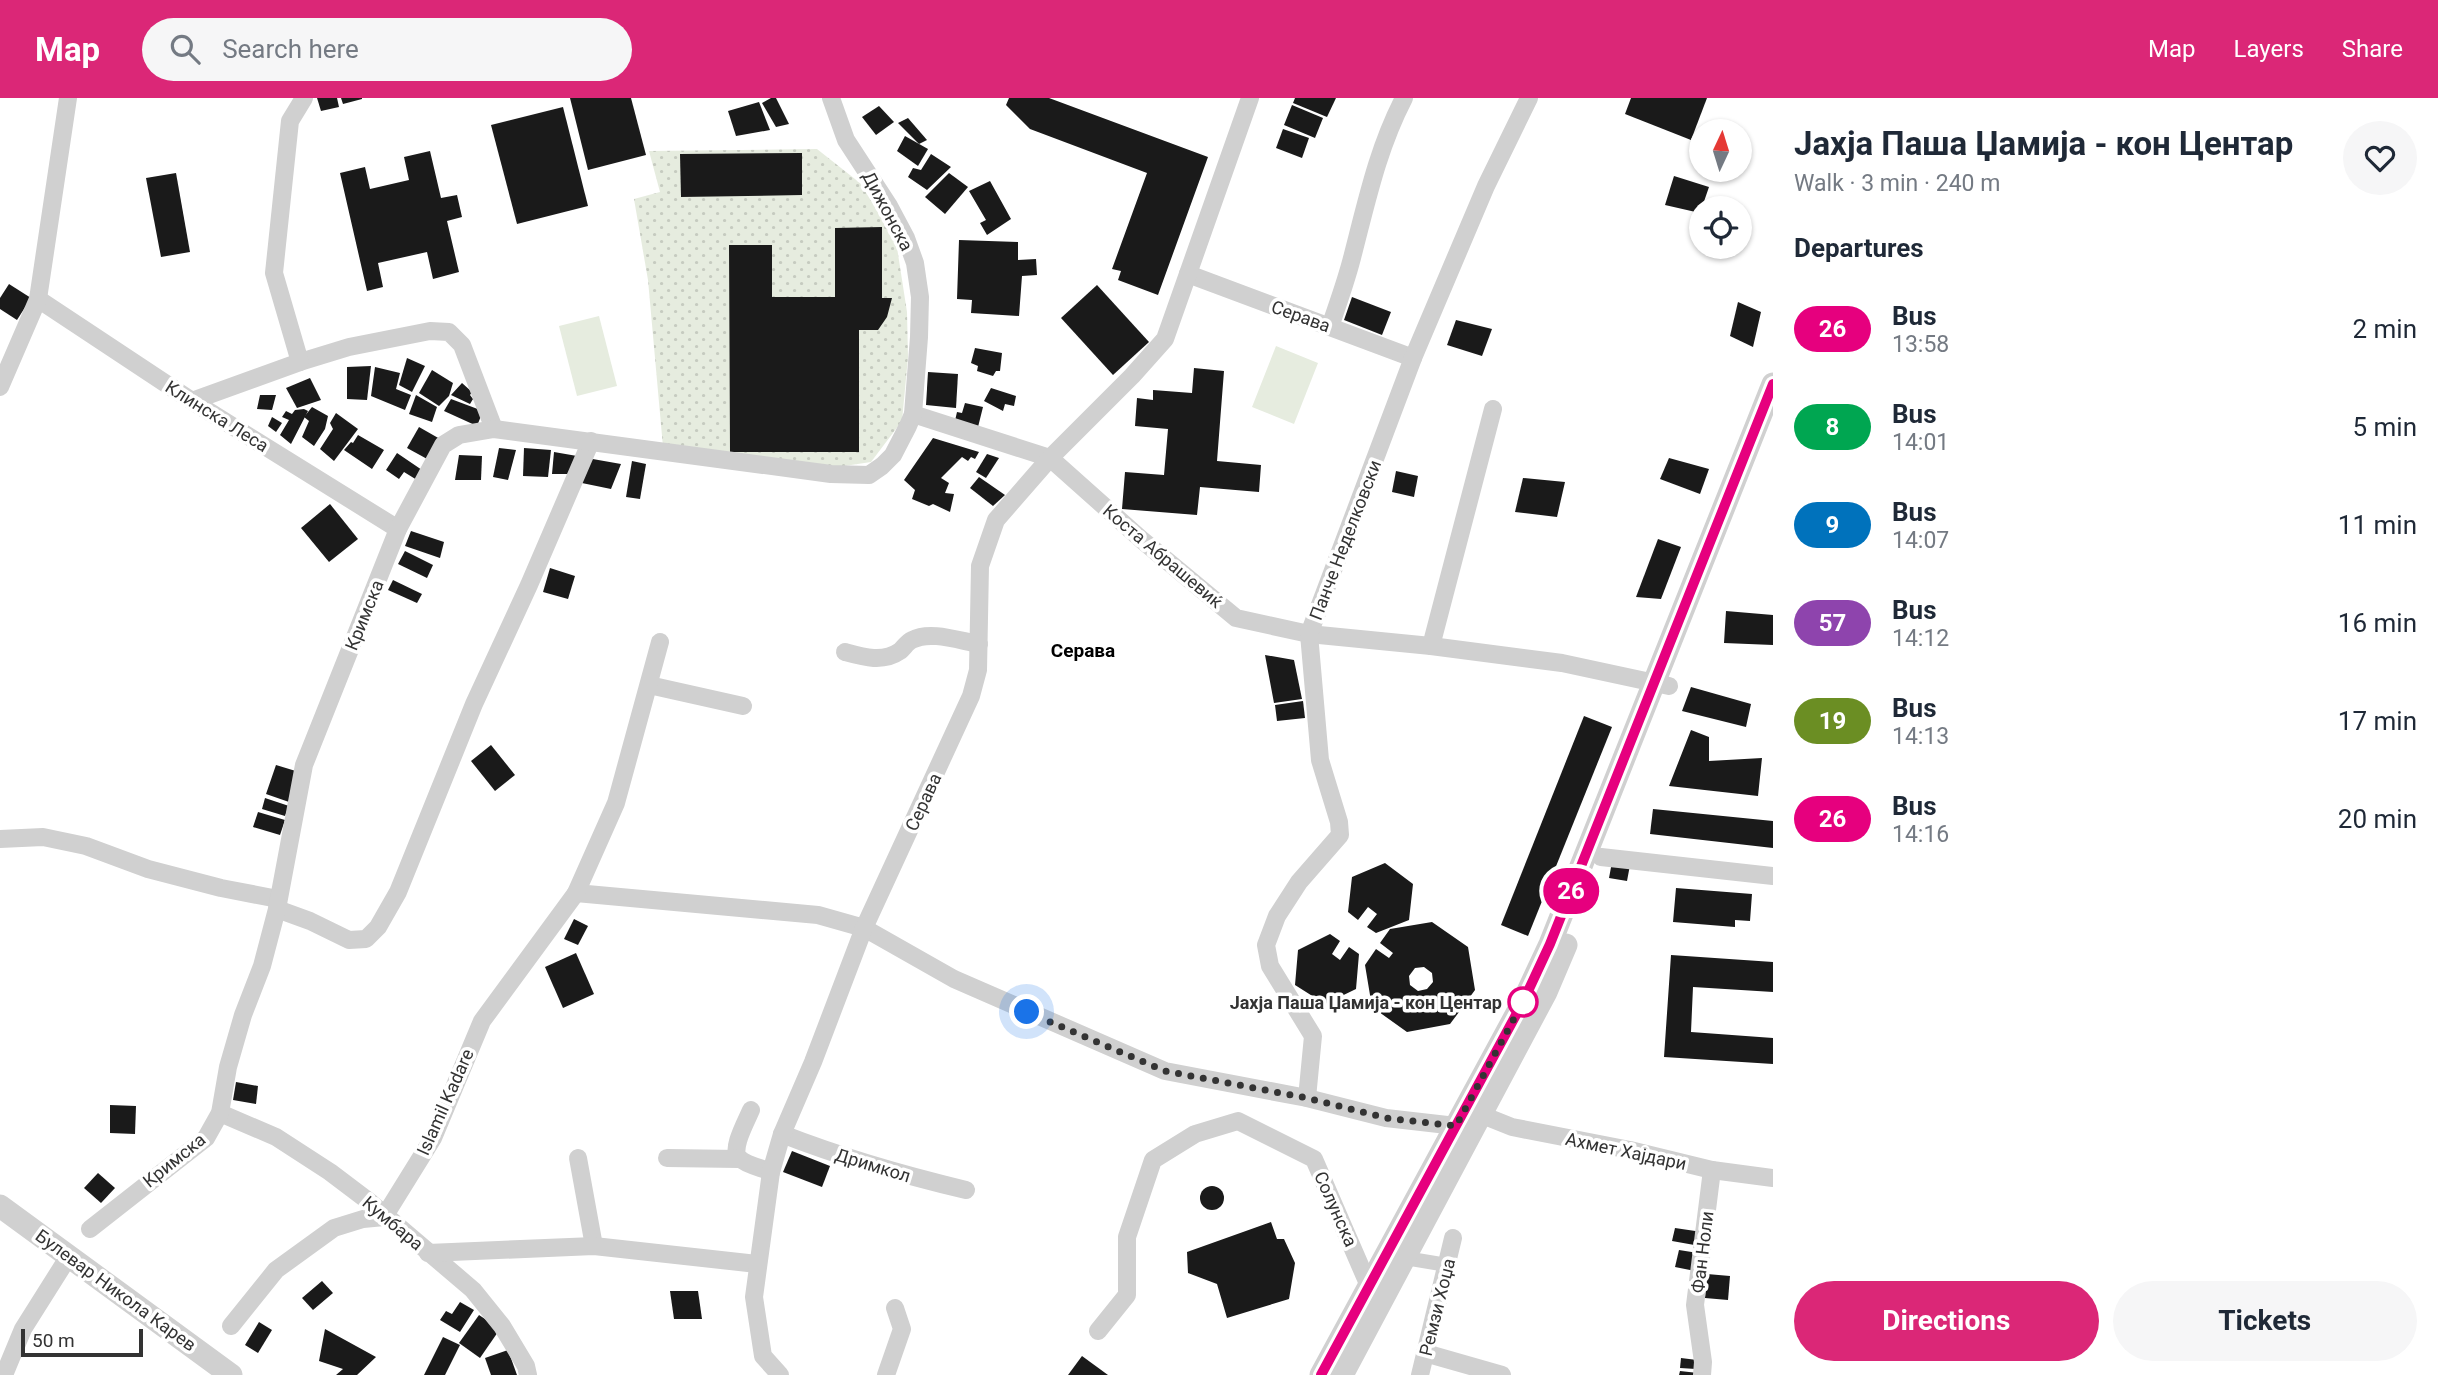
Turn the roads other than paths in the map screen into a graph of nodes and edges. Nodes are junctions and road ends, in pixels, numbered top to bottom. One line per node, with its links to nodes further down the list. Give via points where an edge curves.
1 (68, 98): 8 (street)
2 (304, 98): 11 (street, via 290,121 274,273)
3 (831, 98): 16 (street, Дижонска, via 846,140 889,206 915,263 920,297)
4 (1250, 98): 7 (street, Серава)
5 (1404, 98): 9 (street, via 1377,160)
6 (1529, 98): 10 (street, Панче Неделковски)
7 (1188, 274): 9 (street, Серава); 20 (street, Серава, via 1165,339)
8 (38, 299): 13 (street); 14 (street, Клинска Леса)
9 (1330, 327): 10 (street, Серава)
10 (1413, 358): 22 (street, Панче Неделковски)
11 (300, 362): 14 (street); 18 (street, via 349,346 430,331 449,332 462,345)
12 (1773, 384): 27 (street)
13 (0, 387)
14 (192, 401): 21 (street, Клинска Леса)
15 (1493, 409): 25 (street)
16 (913, 414): 19 (street, Кримска, via 893,454 869,474 831,474); 20 (street, Коста Абрашевиќ)
17 (1773, 425): 27 (street)
18 (494, 429): 19 (street, Кримска); 21 (street, Кримска, via 459,435 443,445)
19 (591, 441): 34 (street, via 474,704 398,891 378,927 366,939 349,940)
20 (1051, 458): 22 (street, Коста Абрашевиќ, via 1236,618); 24 (street, Серава, via 996,520 980,566)
21 (398, 529): 34 (street, Кримска, via 304,765)
22 (1309, 634): 25 (street, Коста Абрашевиќ); 36 (street, Панче Неделковски, via 1320,760 1340,835 1299,882 1277,916 1266,945 1270,966 1313,1036)
23 (660, 642): 28 (street, Islamil Kadare)
24 (979, 644): 26 (street, via 932,636 912,639 898,653 881,659); 35 (street, Серава, via 971,696)
25 (1432, 646): 27 (street, Коста Абрашевиќ, via 1562,663)
26 (845, 652)
27 (1662, 684): 31 (street); 40 (street, via 1523,1002)
28 (649, 685): 29 (street); 33 (street, Islamil Kadare, via 615,803)
29 (743, 706)
30 (0, 839): 34 (street, via 43,837 86,846)
31 (1601, 857): 32 (street); 39 (street, via 1546,992)
32 (1773, 876)
33 (576, 893): 35 (street, via 818,915); 50 (street, Islamil Kadare, via 482,1021 433,1138)
34 (277, 904): 38 (street, Кримска, via 262,967 228,1067)
35 (864, 928): 36 (street, via 954,979 1165,1071); 41 (street, Серава)
36 (1307, 1098): 40 (street, via 1386,1118)
37 (751, 1110): 44 (street, via 736,1146)
38 (220, 1113): 50 (street, Кумбара, via 276,1138 330,1172); 51 (street, Кримска, via 206,1138)
39 (1482, 1115): 45 (street, Ахмет Хајдари, via 1512,1127); 56 (street)
40 (1456, 1126): 59 (street)
41 (782, 1133): 46 (street, Серава); 48 (street, Дримкол, via 909,1177)
42 (578, 1157): 53 (street)
43 (667, 1158): 44 (street)
44 (739, 1159): 46 (street)
45 (1712, 1170): 47 (street, Ахмет Хајдари); 73 (street, Фан Ноли, via 1695,1305)
46 (771, 1172): 57 (street, Серава)
47 (1773, 1178)
48 (966, 1190)
49 (0, 1206): 55 (street, Булевар Никола Карев)
50 (384, 1217): 54 (street, Кумбара); 61 (street, via 334,1228 276,1270)
51 (90, 1229)
52 (1453, 1238): 58 (street, Ремзи Хоџа)
53 (594, 1247): 54 (street); 57 (street)
54 (428, 1253): 66 (street, Кумбара, via 472,1290 502,1325)
55 (69, 1256): 64 (street, via 23,1329); 65 (street, Булевар Никола Карев)
56 (1405, 1258): 58 (street); 70 (street)
57 (757, 1264): 67 (street, Серава, via 754,1297 763,1356)
58 (1447, 1265): 63 (street, Ремзи Хоџа)
59 (1369, 1286): 62 (street, Солунска, via 1314,1159 1238,1121 1195,1134 1153,1160 1127,1237 1127,1295); 69 (street)
60 (895, 1308): 68 (street, via 902,1329)
61 (231, 1326)
62 (1098, 1331)
63 (1425, 1353): 71 (street, Ремзи Хоџа); 72 (street)
64 (5, 1375)
65 (231, 1375)
66 (528, 1375)
67 (780, 1375)
68 (887, 1375)
69 (1321, 1375)
70 (1342, 1375)
71 (1420, 1375)
72 (1502, 1375)
73 (1702, 1375)

